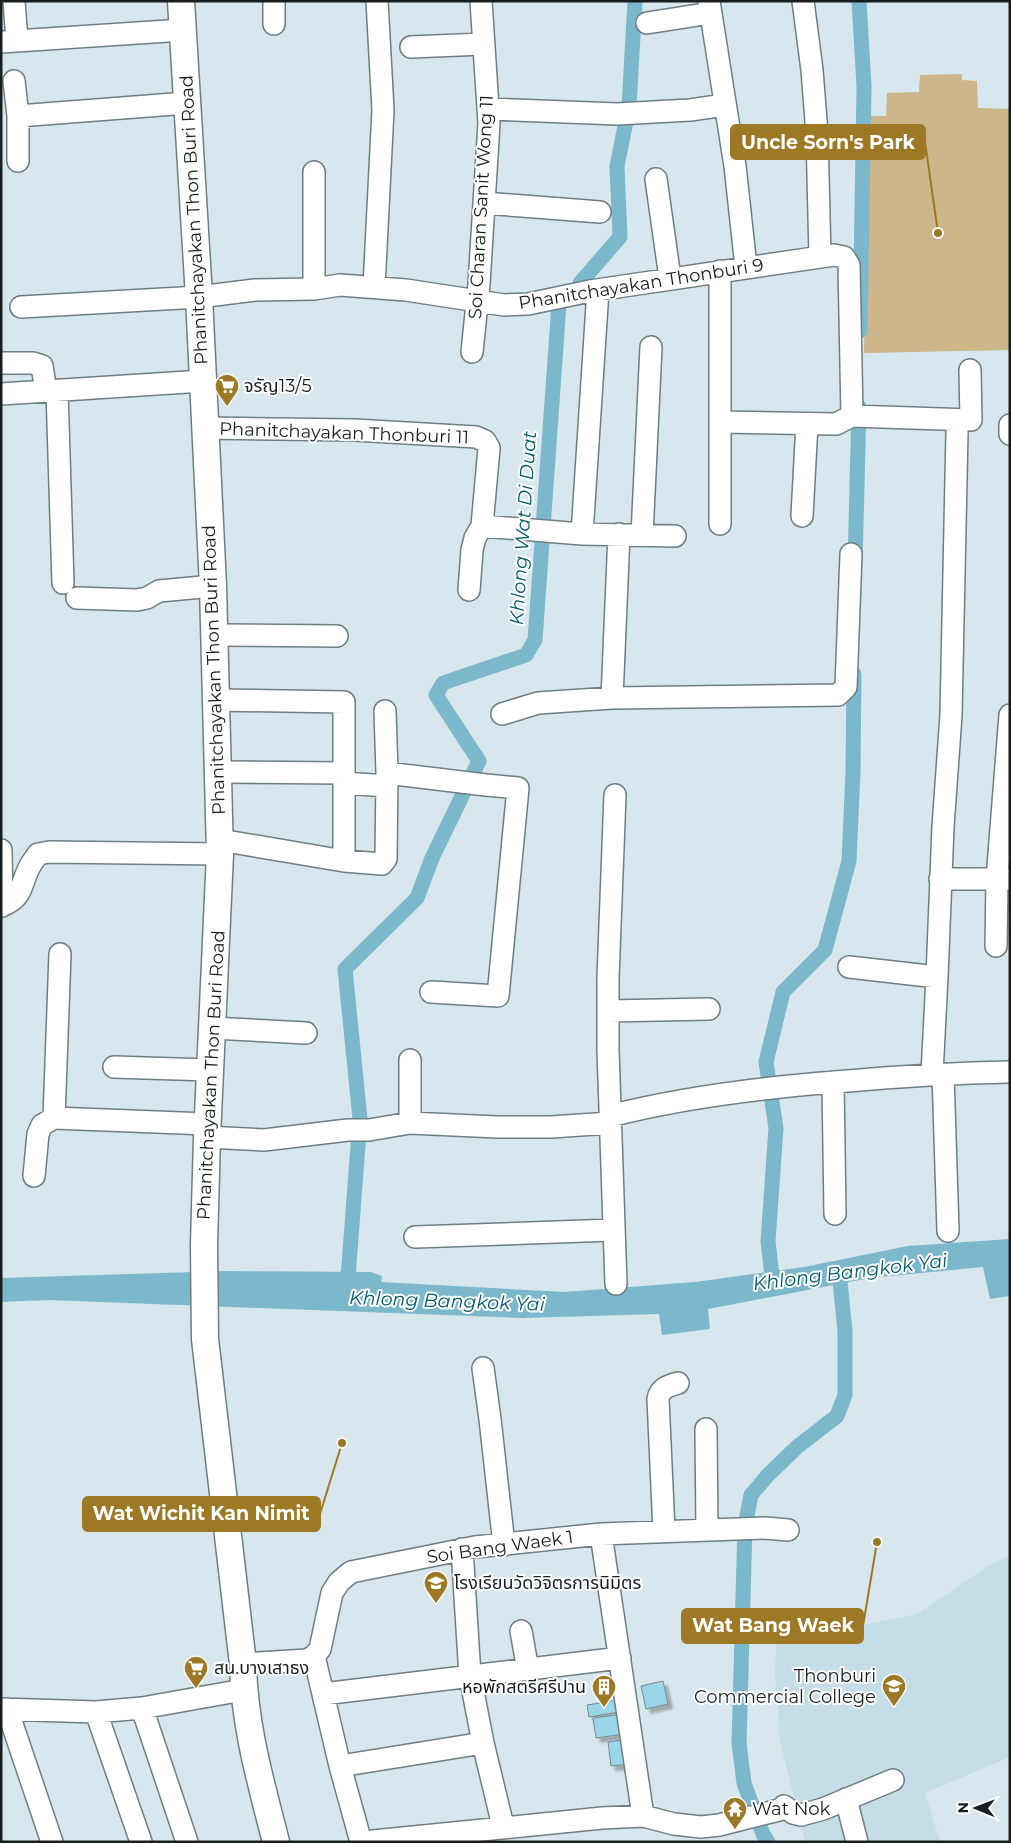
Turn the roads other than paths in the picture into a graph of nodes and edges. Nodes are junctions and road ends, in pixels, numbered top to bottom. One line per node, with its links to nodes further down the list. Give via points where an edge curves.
1 (14, 1): 11 (street)
2 (181, 1): 10 (main road, Phanitchayakan Thon Buri Road)
3 (274, 1): 9 (street)
4 (377, 1): 28 (street, via 383,110)
5 (481, 1): 12 (street, Soi Charan Sanit Wong 11)
6 (803, 1): 24 (street, via 818,134)
7 (710, 7): 8 (street); 16 (street)
8 (647, 23)
9 (274, 24)
10 (183, 30): 11 (street); 15 (main road, Phanitchayakan Thon Buri Road)
11 (9, 41)
12 (484, 44): 13 (street); 17 (street, Soi Charan Sanit Wong 11)
13 (411, 47)
14 (14, 81): 18 (street)
15 (187, 103): 18 (street); 31 (main road, Phanitchayakan Thon Buri Road)
16 (725, 105): 17 (street, via 627,114); 25 (street)
17 (489, 109): 22 (street, Soi Charan Sanit Wong 11)
18 (18, 116): 19 (street)
19 (18, 161)
20 (314, 172): 29 (street)
21 (656, 179): 27 (street)
22 (484, 203): 23 (street); 32 (street, Soi Charan Sanit Wong 11)
23 (600, 212)
24 (820, 257): 25 (street, Phanitchayakan Thonburi 9); 41 (street, Phanitchayakan Thonburi 9, via 844,257 849,265)
25 (746, 267): 26 (street, Phanitchayakan Thonburi 9)
26 (720, 271): 27 (street, Phanitchayakan Thonburi 9); 42 (street)
27 (670, 278): 30 (street, Phanitchayakan Thonburi 9)
28 (374, 287): 29 (street, Phanitchayakan Thonburi 9, via 340,285); 32 (street, Phanitchayakan Thonburi 9)
29 (314, 289): 31 (street, Phanitchayakan Thonburi 9, via 254,290)
30 (598, 290): 32 (street, Phanitchayakan Thonburi 9, via 528,304 504,305); 51 (street)
31 (199, 297): 33 (street, Phanitchayakan Thonburi 9); 38 (main road, Phanitchayakan Thon Buri Road)
32 (477, 300): 35 (street, Soi Charan Sanit Wong 11)
33 (21, 307)
34 (651, 347): 53 (street)
35 (472, 352)
36 (3, 363): 39 (street, via 42,366)
37 (970, 370): 41 (street, via 971,420)
38 (203, 381): 39 (street); 45 (main road, Phanitchayakan Thon Buri Road)
39 (52, 391): 40 (street); 56 (street)
40 (1, 394)
41 (858, 415): 43 (street, via 836,424)
42 (720, 422): 43 (street); 49 (street)
43 (806, 424): 48 (street)
44 (1010, 426): 47 (street)
45 (206, 428): 50 (street, Phanitchayakan Thonburi 11, via 354,430 476,437 489,448); 57 (main road, Phanitchayakan Thon Buri Road)
46 (957, 431): 74 (street, via 951,715)
47 (1010, 434)
48 (802, 516)
49 (720, 524)
50 (482, 526): 51 (street); 58 (street, Phanitchayakan Thonburi 11, via 472,550)
51 (582, 534): 52 (street)
52 (618, 534): 53 (street); 62 (street)
53 (642, 535): 54 (street)
54 (676, 536)
55 (851, 554): 62 (street, via 846,687 838,695)
56 (63, 583)
57 (213, 586): 59 (street, via 159,591 137,600); 60 (main road, Phanitchayakan Thon Buri Road)
58 (469, 590)
59 (77, 598)
60 (214, 635): 61 (street); 63 (main road, Phanitchayakan Thon Buri Road)
61 (336, 636)
62 (612, 698): 65 (street, via 538,703)
63 (216, 700): 67 (main road, Phanitchayakan Thon Buri Road); 68 (street, via 344,702)
64 (385, 711): 69 (street)
65 (502, 714)
66 (1010, 715): 75 (street)
67 (217, 772): 68 (street); 71 (main road, Phanitchayakan Thon Buri Road)
68 (344, 778): 69 (street); 73 (street)
69 (387, 779): 73 (street, via 386,858 377,865); 81 (street, via 518,788 498,996)
70 (615, 795): 83 (street)
71 (220, 847): 73 (street); 76 (street, via 38,854 14,901); 84 (main road, Phanitchayakan Thon Buri Road)
72 (1, 850): 76 (street)
73 (344, 861)
74 (940, 879): 75 (street); 80 (street)
75 (1003, 879): 77 (street)
76 (2, 906)
77 (996, 946)
78 (60, 954): 92 (street)
79 (849, 967): 80 (street)
80 (938, 977): 90 (street)
81 (431, 992)
82 (708, 1008): 83 (street)
83 (608, 1011): 93 (street)
84 (212, 1028): 85 (street); 88 (main road, Phanitchayakan Thon Buri Road)
85 (306, 1033)
86 (410, 1060): 94 (street)
87 (114, 1067): 88 (street)
88 (209, 1070): 95 (main road, Phanitchayakan Thon Buri Road)
89 (1010, 1072): 90 (street)
90 (937, 1074): 91 (street); 99 (street)
91 (833, 1082): 93 (street, via 746,1090 642,1108); 97 (street)
92 (54, 1118): 95 (street); 96 (street, via 42,1124 38,1134)
93 (610, 1120): 94 (street, via 551,1127 497,1128); 98 (street)
94 (410, 1123): 95 (street, via 264,1140)
95 (207, 1131): 114 (main road, Phanitchayakan Thon Buri Road, via 206,1339)
96 (34, 1176)
97 (834, 1214)
98 (613, 1230): 100 (street); 101 (street)
99 (948, 1231)
100 (415, 1237)
101 (616, 1284)
102 (483, 1368): 109 (street)
103 (678, 1382): 107 (street, via 662,1389 658,1399)
104 (706, 1429): 105 (street)
105 (717, 1529): 106 (street, Soi Bang Waek 1); 107 (street, Soi Bang Waek 1)
106 (788, 1530)
107 (664, 1532): 108 (street, Soi Bang Waek 1)
108 (601, 1534): 109 (street, Soi Bang Waek 1); 113 (street)
109 (504, 1545): 110 (street, Soi Bang Waek 1)
110 (462, 1549): 112 (street, Soi Bang Waek 1, via 350,1572 332,1593 320,1649); 116 (street)
111 (521, 1631): 115 (street)
112 (314, 1656): 114 (street, via 307,1660); 118 (street)
113 (620, 1658): 115 (street); 126 (street)
114 (243, 1664): 117 (main road, Phanitchayakan Thon Buri Road)
115 (528, 1670): 116 (street)
116 (470, 1676): 118 (street); 122 (street)
117 (243, 1690): 119 (street); 135 (main road, Phanitchayakan Thon Buri Road, via 246,1718)
118 (323, 1694): 123 (street)
119 (142, 1708): 121 (street); 134 (street)
120 (4, 1709): 121 (street); 132 (street)
121 (96, 1712): 133 (street)
122 (483, 1743): 123 (street); 127 (street)
123 (340, 1766): 131 (street)
124 (893, 1780): 125 (street)
125 (846, 1799): 126 (street, via 801,1815 782,1808 701,1827); 136 (street)
126 (643, 1816): 128 (street, via 602,1818)
127 (503, 1826): 128 (street); 129 (street)
128 (529, 1833)
129 (476, 1836): 130 (street)
130 (431, 1838): 131 (street)
131 (373, 1841)
132 (52, 1842)
133 (141, 1842)
134 (188, 1842)
135 (276, 1842)
136 (857, 1842)

